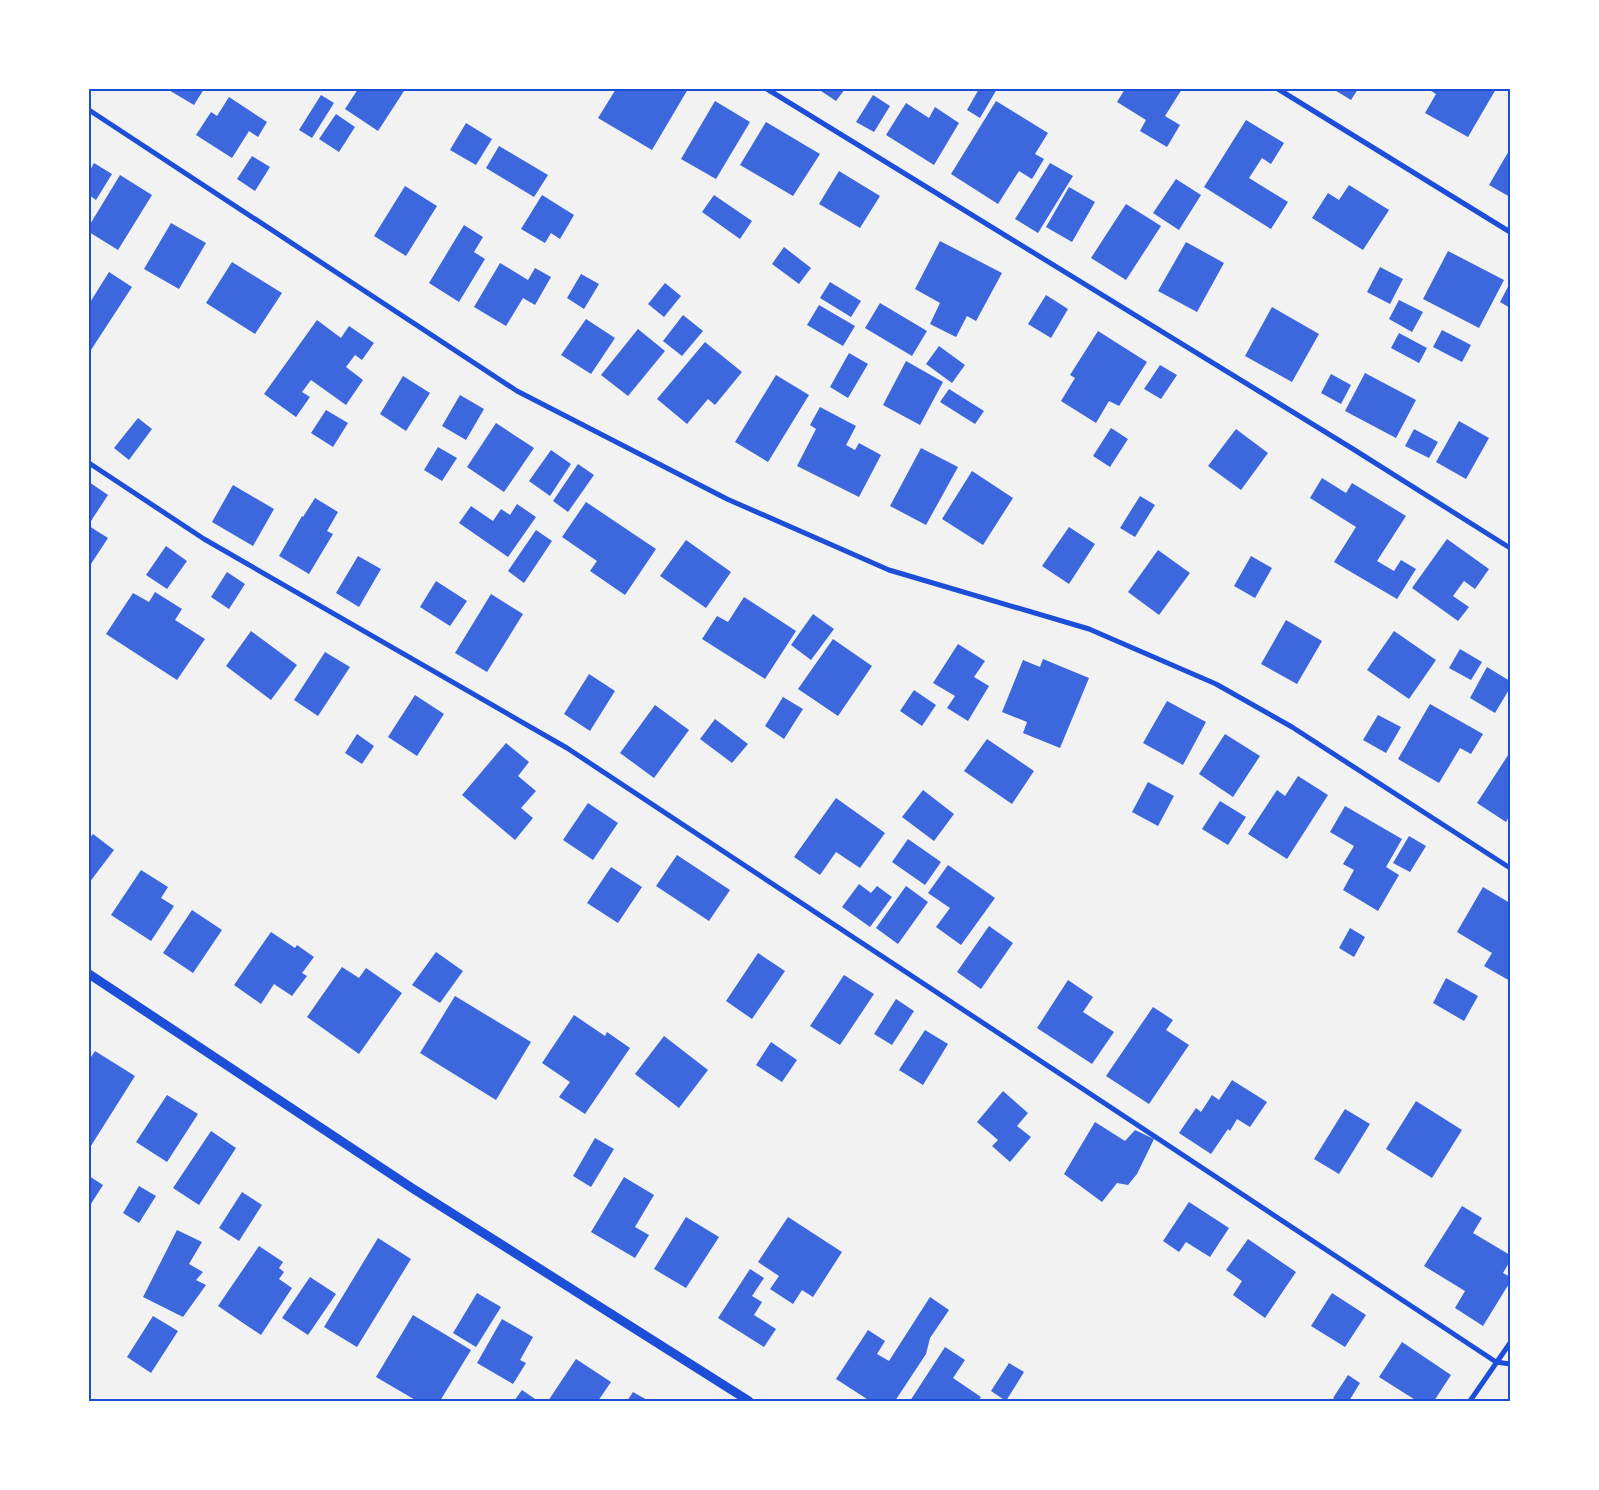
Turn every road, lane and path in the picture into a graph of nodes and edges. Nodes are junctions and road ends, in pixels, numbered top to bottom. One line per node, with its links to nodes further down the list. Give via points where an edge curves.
1 (767, 89): 6 (street)
2 (1278, 89): 4 (street)
3 (89, 110): 7 (street, via 517,391 727,500 889,570 1089,629 1216,684 1292,728)
4 (1510, 232)
5 (89, 462): 10 (street, via 204,539 567,748)
6 (1510, 548)
7 (1510, 868)
8 (89, 974): 12 (street, via 412,1188)
9 (1510, 1343): 10 (street)
10 (1496, 1362): 11 (street); 13 (street)
11 (1510, 1364)
12 (749, 1401)
13 (1470, 1401)

